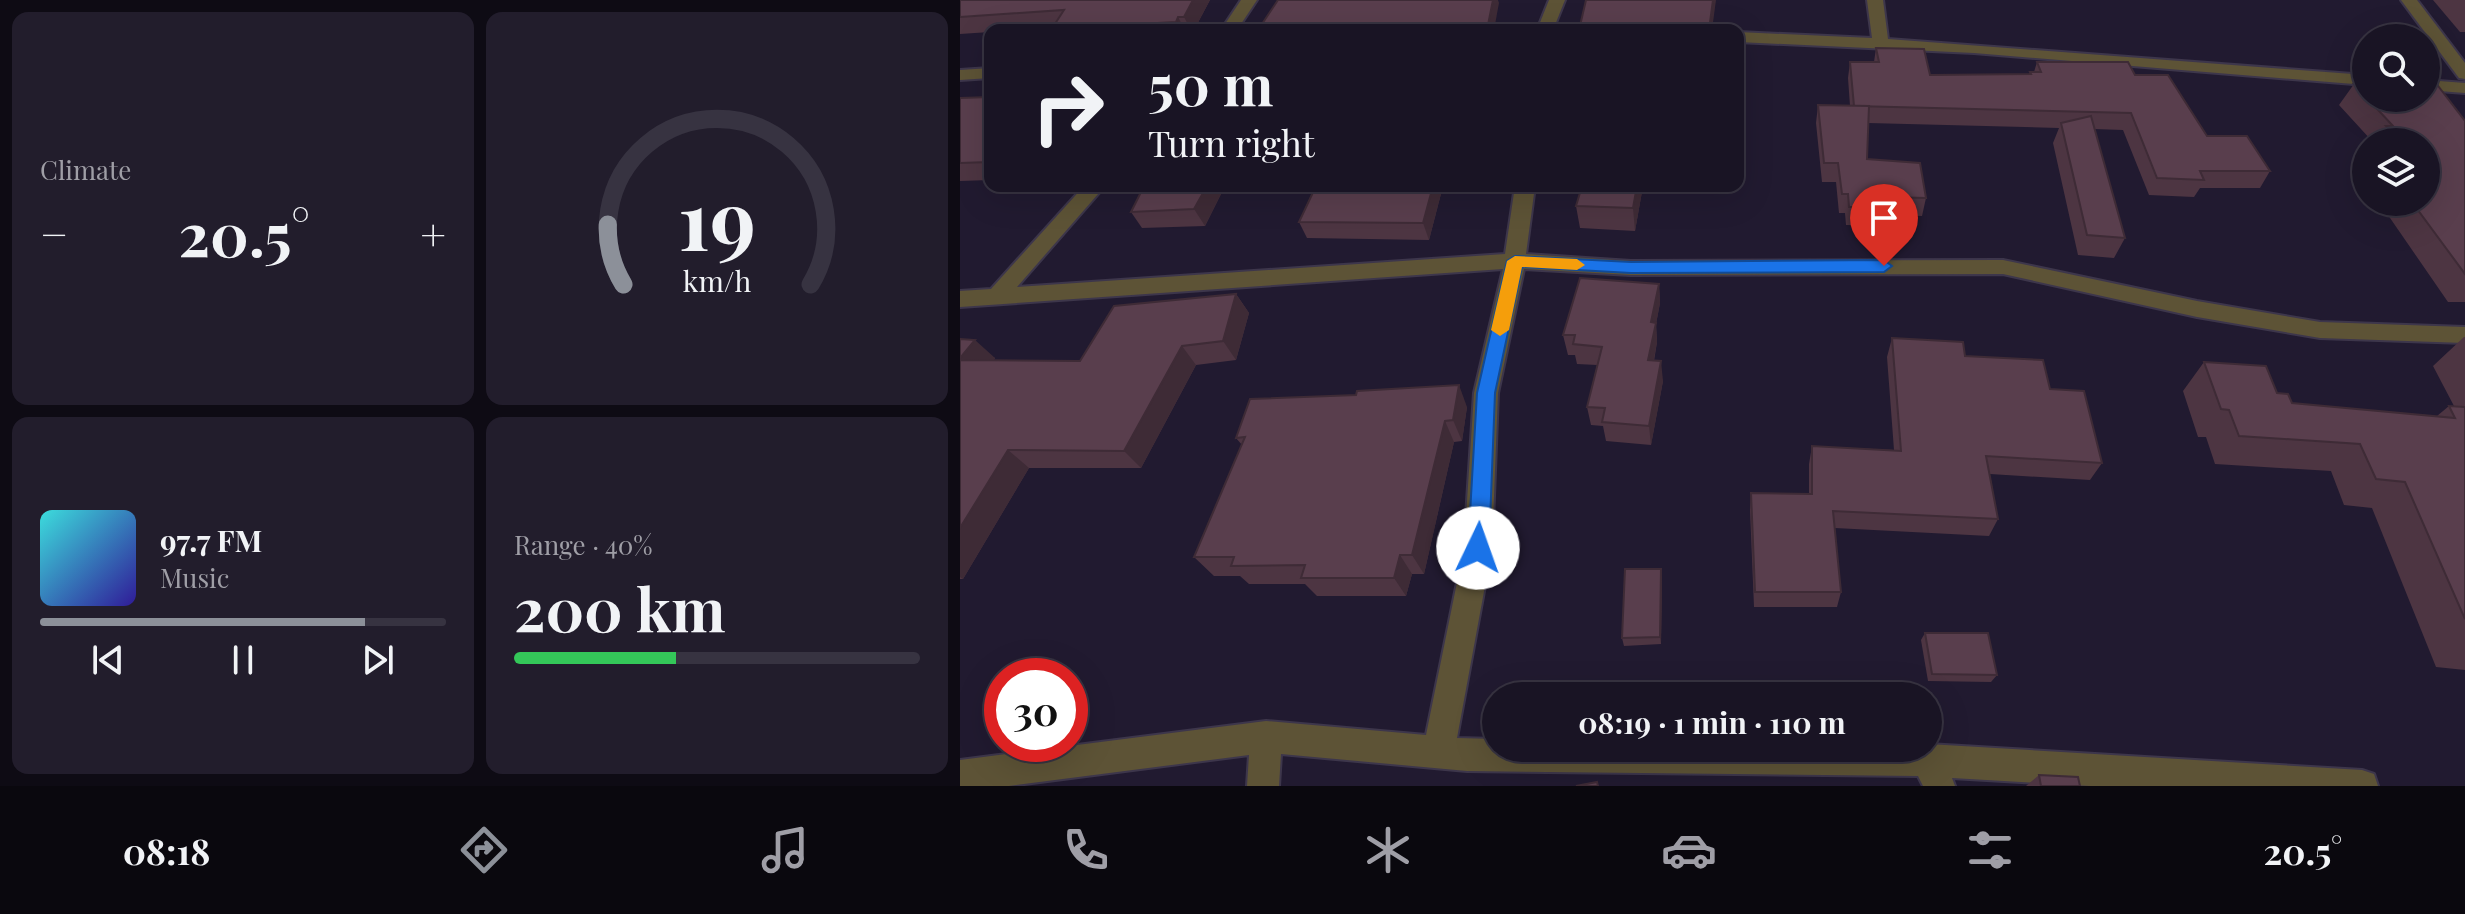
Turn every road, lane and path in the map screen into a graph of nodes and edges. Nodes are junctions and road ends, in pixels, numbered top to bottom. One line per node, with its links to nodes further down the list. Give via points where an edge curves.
1 (1249, 0): 5 (street)
2 (1557, 0): 6 (street)
3 (1875, 0): 8 (street)
4 (2409, 0): 10 (street)
5 (1233, 24)
6 (1547, 24)
7 (1744, 37): 8 (street)
8 (1881, 42): 12 (street)
9 (984, 73): 11 (street)
10 (2465, 74)
11 (960, 75)
12 (2352, 79)
13 (2440, 86): 14 (street)
14 (2465, 88)
15 (1090, 192): 18 (street)
16 (1524, 192): 17 (street)
17 (1515, 261): 18 (street); 20 (street, via 1631,268 2003,267 2320,330); 22 (street, via 1486,393 1478,548)
18 (998, 295): 19 (street)
19 (960, 299)
20 (2465, 335)
21 (1266, 737): 22 (street); 24 (street); 25 (street)
22 (1438, 753): 23 (street)
23 (1934, 773): 26 (street)
24 (960, 776)
25 (1263, 786)
26 (2362, 786)

